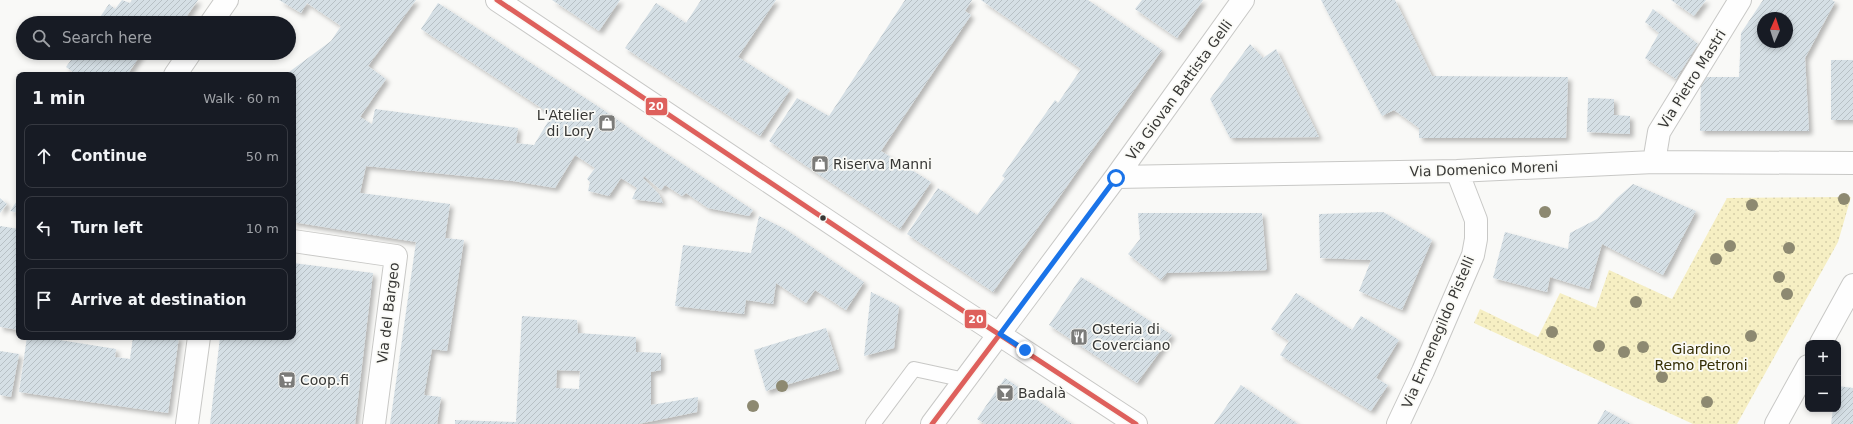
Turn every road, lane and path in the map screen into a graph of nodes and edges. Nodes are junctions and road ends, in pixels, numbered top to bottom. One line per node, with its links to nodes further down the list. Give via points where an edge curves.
1 (227, 0): 5 (street)
2 (497, 0): 14 (street)
3 (1243, 0): 11 (street, Via Giovan Battista Gelli)
4 (1740, 0): 8 (street, Via Pietro Mastri, via 1659,132)
5 (216, 16)
6 (185, 60): 7 (street)
7 (177, 72)
8 (1654, 162): 9 (street, Via Domenico Moreni); 10 (street, Via Domenico Moreni)
9 (1853, 163)
10 (1457, 171): 11 (street, Via Domenico Moreni); 24 (street, Via Ermenegildo Pistelli, via 1476,220 1474,247 1466,272)
11 (1116, 178): 14 (street, Via Giovan Battista Gelli)
12 (296, 241): 20 (street, Via del Bargeo, via 396,256)
13 (1853, 285): 16 (street)
14 (1000, 334): 18 (street, Via Giovan Battista Gelli); 23 (street)
15 (199, 340): 19 (street)
16 (1823, 340)
17 (1805, 371): 25 (street)
18 (965, 380): 21 (lane, via 914,369); 22 (street, Via Giovan Battista Gelli)
19 (187, 424)
20 (374, 424)
21 (873, 424)
22 (932, 424)
23 (1136, 424)
24 (1398, 424)
25 (1776, 424)

